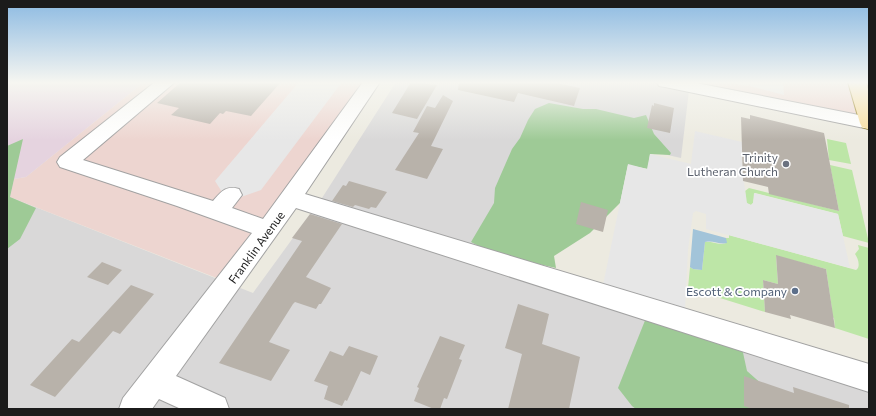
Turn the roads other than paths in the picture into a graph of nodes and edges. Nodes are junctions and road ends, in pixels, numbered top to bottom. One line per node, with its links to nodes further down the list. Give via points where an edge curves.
1 (142, 101): 8 (street, via 67,162)
2 (358, 101): 7 (street, Franklin Avenue)
3 (762, 101): 5 (street)
4 (863, 101): 5 (main road)
5 (869, 123)
6 (231, 194): 8 (street)
7 (291, 198): 9 (street, Franklin Avenue); 10 (street)
8 (217, 212): 9 (street)
9 (268, 230): 11 (street, Franklin Avenue)
10 (869, 378)
11 (155, 382): 12 (street, Franklin Avenue); 13 (street)
12 (134, 409)
13 (214, 409)

